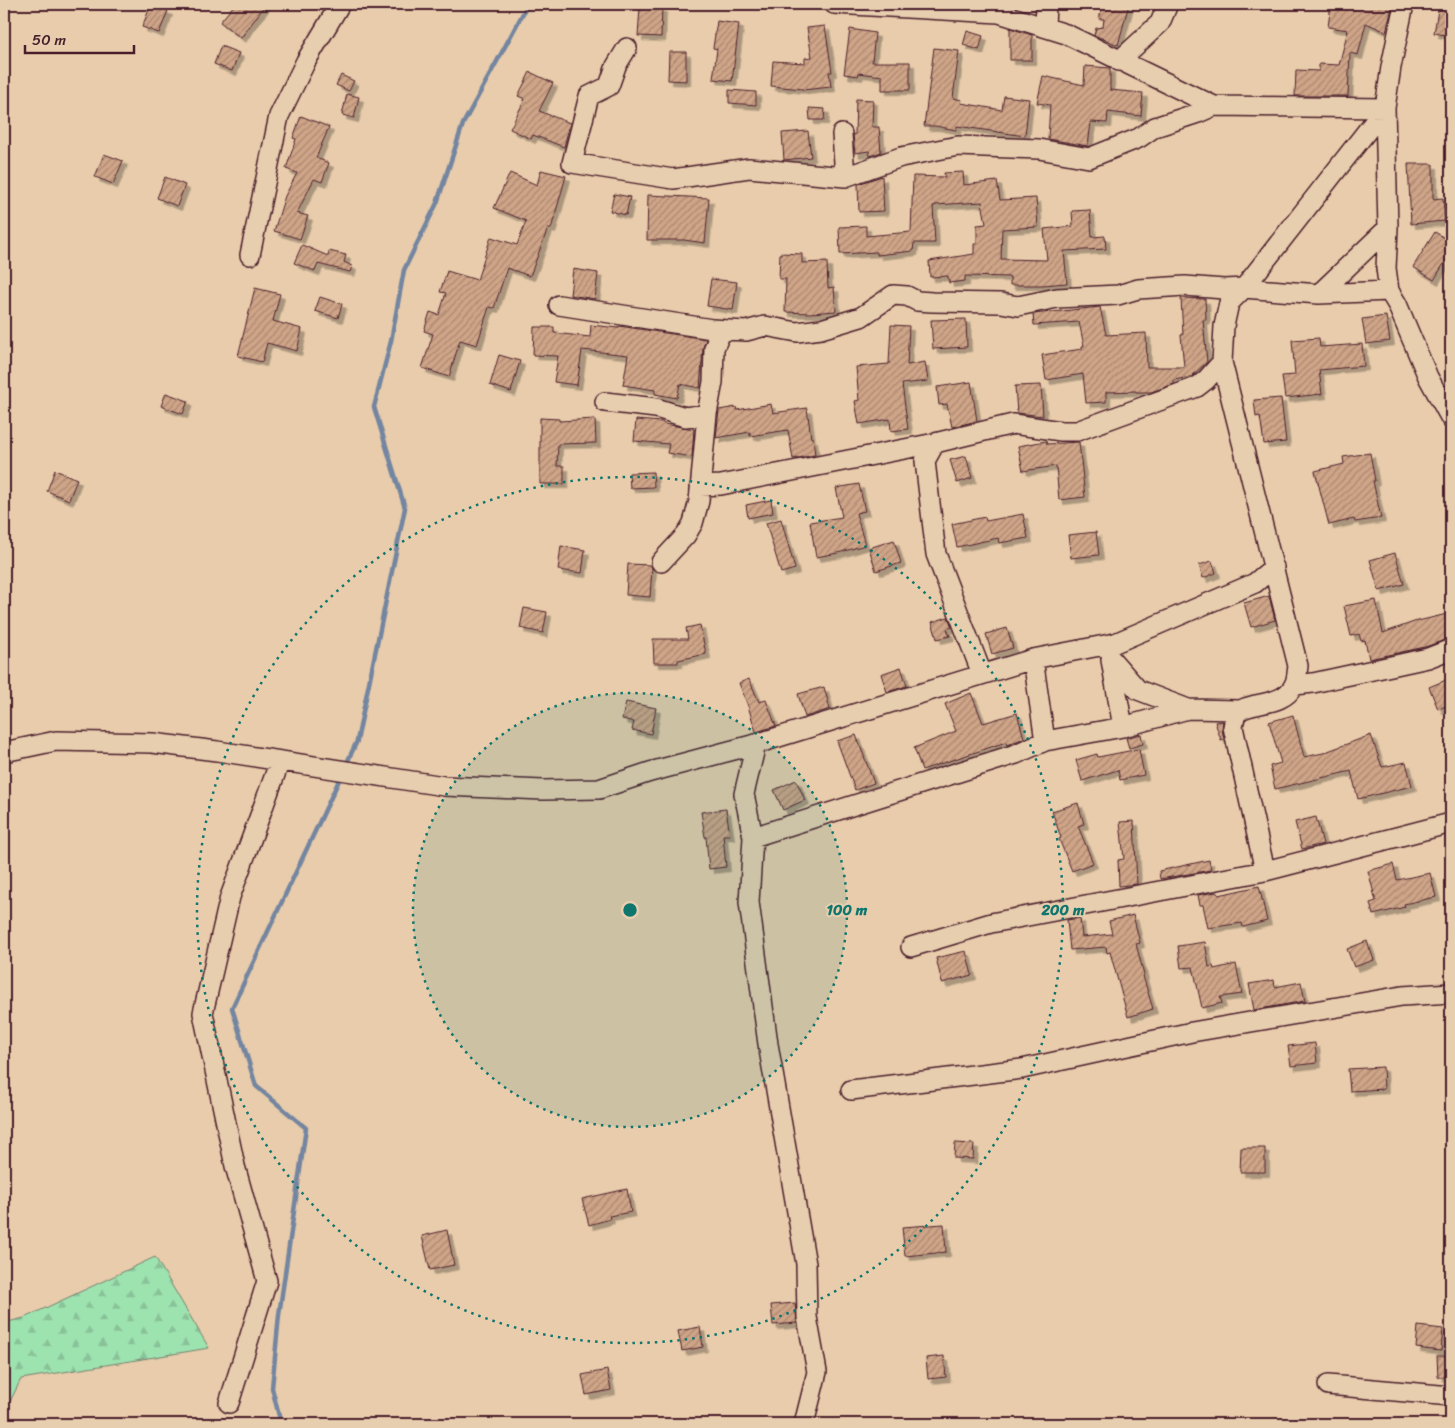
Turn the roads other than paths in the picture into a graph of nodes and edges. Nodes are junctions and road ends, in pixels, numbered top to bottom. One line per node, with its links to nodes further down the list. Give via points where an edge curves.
1 (340, 4): 14 (street, via 306,61 279,116)
2 (834, 4): 6 (street, via 999,13)
3 (1046, 4): 6 (street)
4 (1168, 4): 8 (street, via 1160,23)
5 (1404, 4): 10 (street)
6 (1045, 27): 8 (street)
7 (627, 48): 12 (street, via 609,86 589,96 572,162 673,179 749,168)
8 (1119, 61): 9 (street)
9 (1214, 106): 10 (street); 12 (street, via 1155,127 1139,138 1089,158 1039,149 958,146 901,157)
10 (1385, 108): 13 (street); 15 (street)
11 (842, 134): 12 (street)
12 (845, 177)
13 (1388, 228): 16 (street, via 1386,268); 17 (street)
14 (250, 255)
15 (1244, 288): 17 (street); 18 (street)
16 (1389, 291): 17 (street); 24 (street)
17 (1319, 294)
18 (1226, 296): 20 (street, via 1185,286 1138,289 1118,296 1057,298 1018,306 917,301 893,295 861,317 822,329 797,332 765,326 746,331); 21 (street)
19 (559, 305): 20 (street)
20 (712, 329): 23 (street, via 719,337 714,348 713,382)
21 (1222, 362): 25 (street, via 1197,387 1077,431 1013,424); 28 (street)
22 (605, 402): 23 (street, via 656,408 685,417)
23 (707, 414): 26 (street)
24 (1451, 419)
25 (935, 443): 26 (street, via 721,485); 34 (street, via 925,462 936,554)
26 (700, 486): 27 (street, via 693,523)
27 (661, 562)
28 (1274, 567): 29 (street); 30 (street)
29 (1255, 583): 30 (street); 32 (street)
30 (1279, 588): 35 (street, via 1298,666)
31 (1451, 649): 35 (street, via 1428,658)
32 (1113, 651): 33 (street); 36 (street, via 1138,690); 38 (street)
33 (1033, 659): 34 (street); 39 (street)
34 (982, 674): 40 (street)
35 (1295, 685): 37 (street, via 1276,701)
36 (1188, 709): 37 (street); 38 (street)
37 (1240, 710): 45 (street, via 1233,727)
38 (1123, 727): 39 (street)
39 (1045, 741): 44 (street, via 1016,754)
40 (756, 744): 42 (street, via 599,789 444,786); 44 (street, via 744,794)
41 (4, 752): 42 (street, via 56,741 98,741 152,743)
42 (280, 761): 51 (street, via 230,897 203,1013 235,1166 267,1281)
43 (1451, 823): 45 (street)
44 (753, 837): 52 (street, via 749,902 768,1044 806,1264 807,1317 817,1372)
45 (1265, 871): 46 (street, via 992,923)
46 (911, 947)
47 (1451, 993): 48 (street, via 1402,996 1211,1029 1022,1069)
48 (850, 1090)
49 (1328, 1385): 50 (street)
50 (1451, 1396)
51 (229, 1403)
52 (804, 1424)

